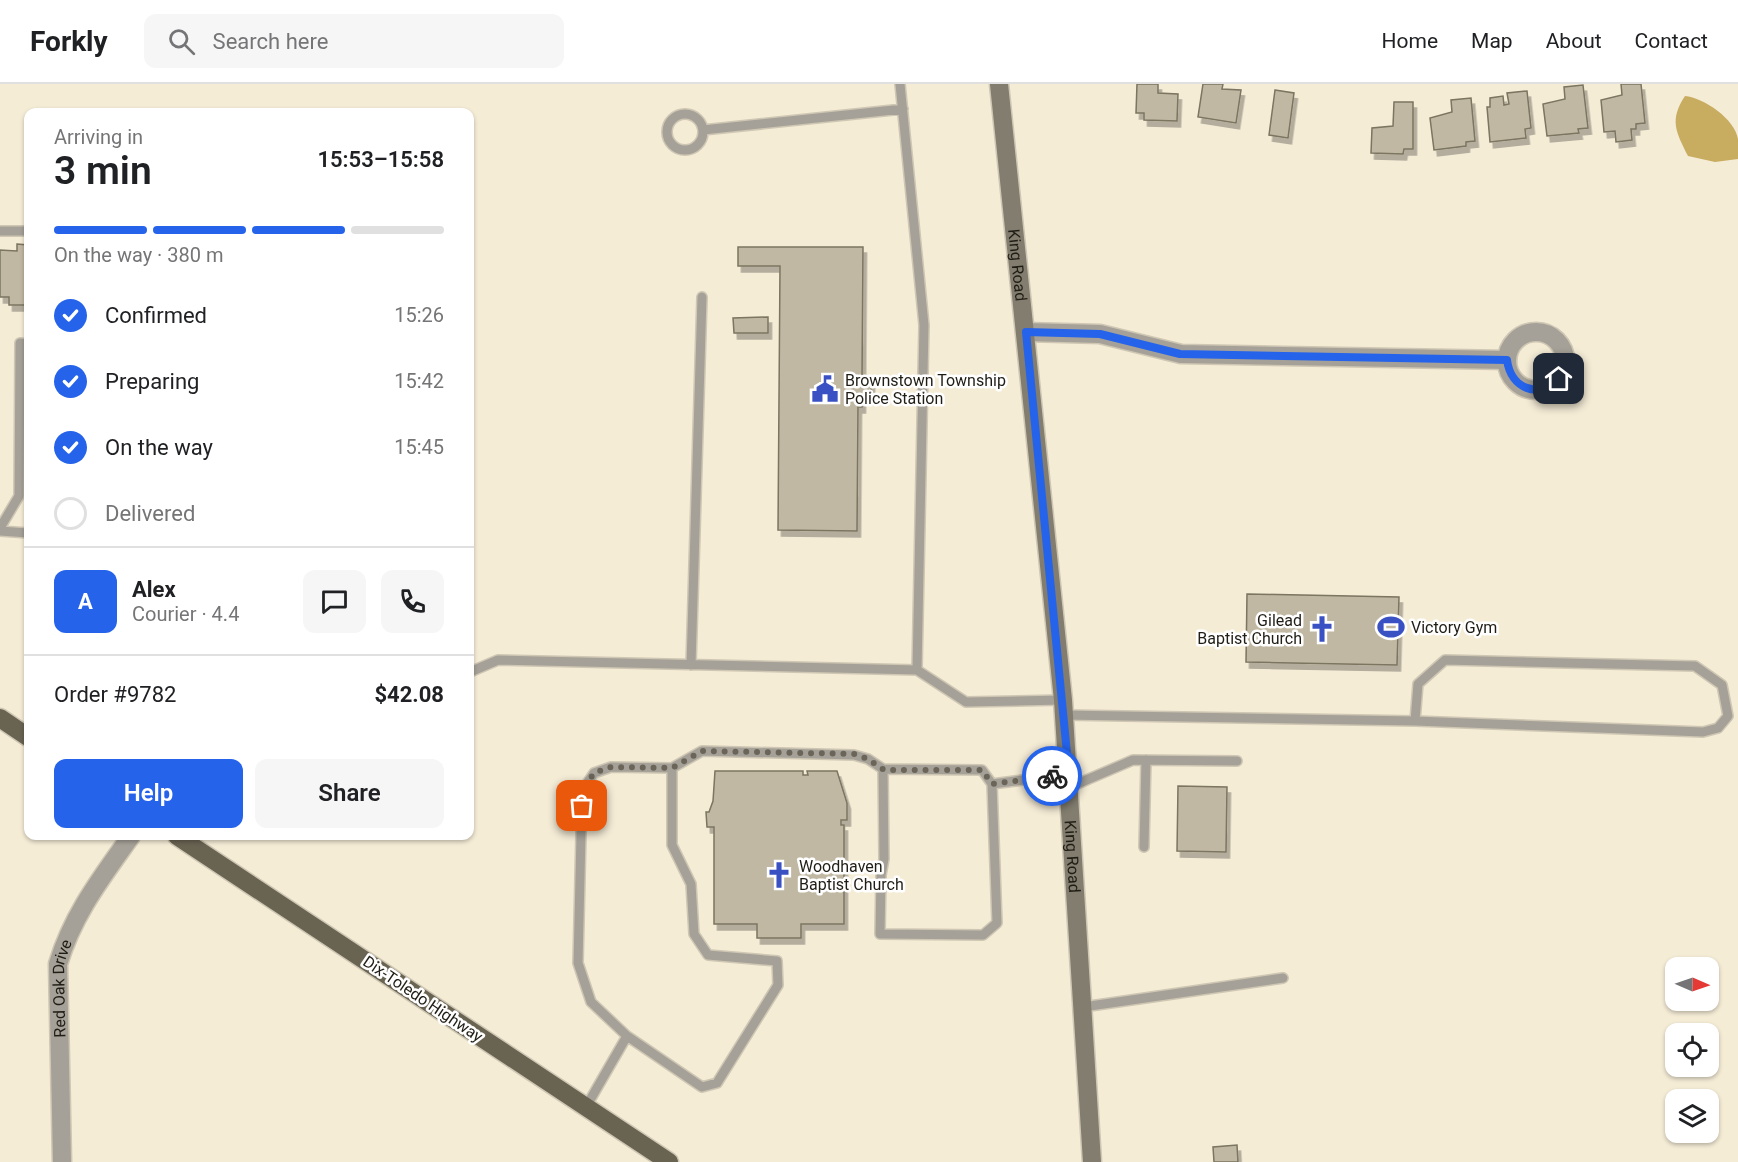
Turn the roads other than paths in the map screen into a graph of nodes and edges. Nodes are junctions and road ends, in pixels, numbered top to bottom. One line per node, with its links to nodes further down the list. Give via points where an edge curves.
1 (900, 84): 3 (lane)
2 (999, 84): 8 (main road, King Road)
3 (903, 109): 4 (lane); 15 (lane, via 924,326)
4 (703, 130)
5 (0, 231): 6 (lane)
6 (24, 231)
7 (702, 297): 13 (lane)
8 (1026, 332): 10 (street, via 1100,334 1180,354); 16 (main road, King Road)
9 (24, 344): 11 (lane, via 20,343 19,496)
10 (1507, 360)
11 (0, 530): 12 (lane)
12 (24, 533)
13 (691, 665): 14 (lane, via 498,660); 15 (lane)
14 (474, 670)
15 (917, 670): 16 (lane, via 966,702)
16 (1064, 707): 18 (lane); 24 (main road, King Road)
17 (0, 718): 19 (main road)
18 (1415, 721): 18 (lane, via 1702,732 1718,728 1728,716 1722,685 1695,666 1445,660 1418,684)
19 (24, 734)
20 (1146, 760): 21 (lane); 24 (lane, via 1133,760); 28 (lane)
21 (1237, 761)
22 (672, 768): 23 (lane, via 702,751 854,754); 31 (lane, via 611,767 594,773 582,791 578,963 591,1002); 31 (lane, via 672,845 692,884 694,934 708,955 777,961 778,985 717,1083 702,1087)
23 (884, 770): 25 (lane, via 982,770); 25 (lane, via 880,934 983,935 997,923)
24 (1069, 781): 25 (lane); 30 (main road, King Road)
25 (992, 784)
26 (128, 840): 33 (street, Red Oak Drive, via 67,933 58,964)
27 (183, 840): 32 (main road, Dix-Toledo Highway)
28 (1144, 846)
29 (1283, 978): 30 (lane)
30 (1083, 1007): 35 (main road, King Road)
31 (627, 1036): 32 (lane)
32 (586, 1107): 34 (main road, Dix-Toledo Highway)
33 (62, 1162)
34 (669, 1162)
35 (1092, 1162)

